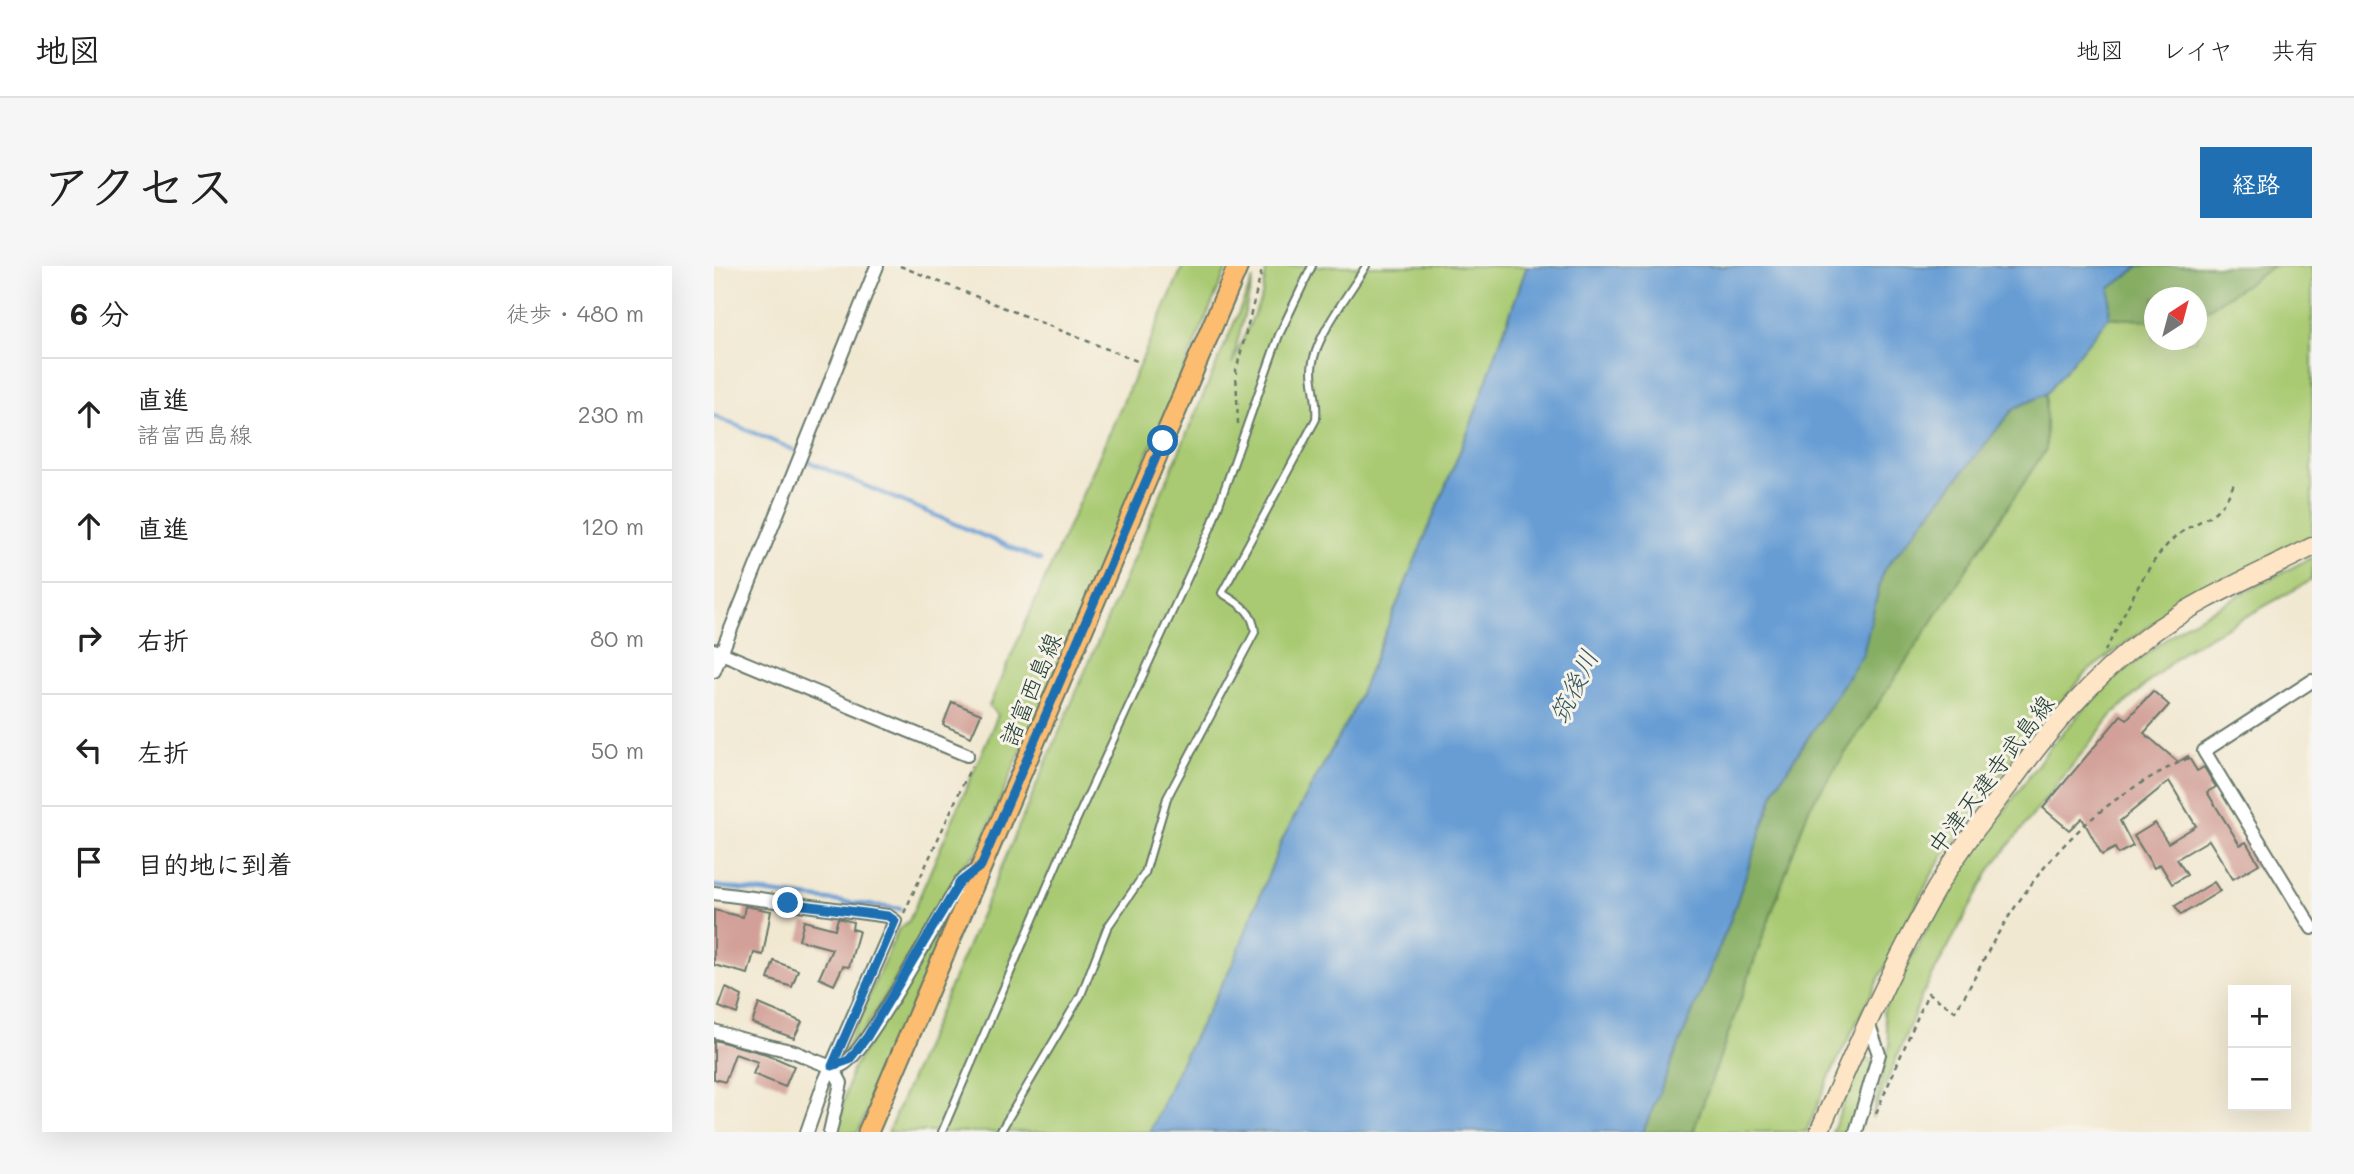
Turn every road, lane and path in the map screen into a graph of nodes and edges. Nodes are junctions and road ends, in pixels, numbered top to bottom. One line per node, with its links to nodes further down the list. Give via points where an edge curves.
1 (877, 266): 11 (street)
2 (900, 266): 7 (path)
3 (1238, 266): 17 (main road, 諸富西島線)
4 (1264, 266): 8 (path, via 1236,371)
5 (1311, 266): 8 (lane, via 1279,335)
6 (1366, 266): 29 (lane, via 1319,345 1312,370 1318,399 1316,419 1222,593 1248,610 1255,632 1167,798 1145,873 1107,928 1081,995)
7 (1137, 361)
8 (1241, 439): 28 (lane, via 1211,527 1065,845)
9 (2234, 483): 14 (path, via 2228,501 2173,539 2152,566)
10 (2312, 547): 14 (main road, 中津天建寺武島線, via 2180,616 2146,637)
11 (718, 651): 12 (street); 16 (street)
12 (714, 671)
13 (2312, 681): 15 (street)
14 (2092, 682): 21 (main road, 中津天建寺武島線, via 2041,740 1970,838 1929,901)
15 (2204, 751): 20 (street); 24 (path, via 2152,774 2074,831 2022,894 1955,1012 1928,993)
16 (967, 755): 19 (path, via 973,763 908,910)
17 (981, 866): 23 (street, via 960,882 867,1037 849,1060); 27 (main road, 諸富西島線)
18 (714, 893): 19 (street, via 888,916)
19 (895, 921): 23 (street)
20 (2312, 928)
21 (1867, 1020): 30 (main road, 中津天建寺武島線); 31 (street, via 1880,1054)
22 (714, 1031): 23 (street)
23 (832, 1066): 25 (street); 26 (street, via 841,1083)
24 (1872, 1122)
25 (807, 1132)
26 (830, 1132)
27 (868, 1132)
28 (942, 1132)
29 (1000, 1132)
30 (1819, 1132)
31 (1857, 1132)

